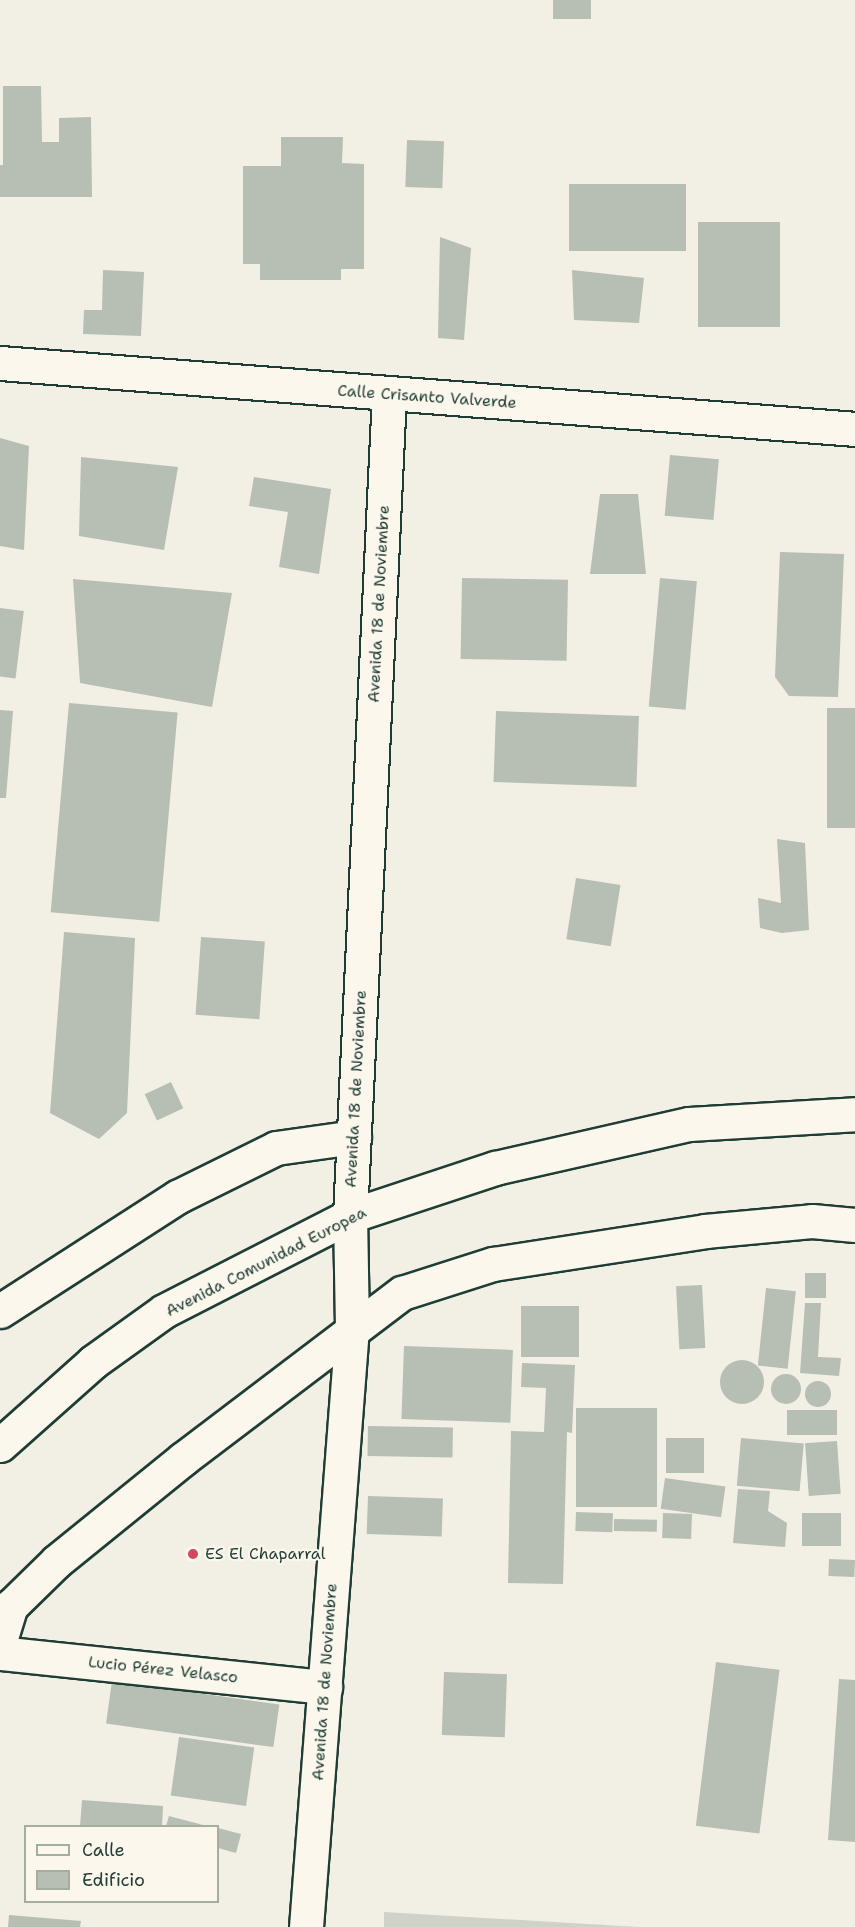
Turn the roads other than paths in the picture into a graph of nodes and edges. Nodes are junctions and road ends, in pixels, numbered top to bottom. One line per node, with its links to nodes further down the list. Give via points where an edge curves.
1 (0, 363): 2 (street, Calle Crisanto Valverde)
2 (389, 394): 3 (street, Calle Crisanto Valverde); 5 (street, Avenida 18 de Noviembre)
3 (855, 429)
4 (855, 1114): 6 (street, Avenida Comunidad Europea, via 689,1124 495,1168)
5 (354, 1137): 6 (street, Avenida 18 de Noviembre); 8 (street, via 276,1148 177,1197)
6 (350, 1216): 9 (street, Avenida 18 de Noviembre); 10 (street, Avenida Comunidad Europea, via 164,1311 93,1362)
7 (855, 1225): 9 (street, via 812,1221 705,1231 493,1264 402,1293)
8 (0, 1311)
9 (352, 1328): 11 (street, via 57,1561 11,1606); 13 (street, Avenida 18 de Noviembre)
10 (0, 1445)
11 (0, 1641)
12 (0, 1653): 13 (street, Lucio Pérez Velasco)
13 (325, 1687): 14 (street, Avenida 18 de Noviembre)
14 (306, 1927)

